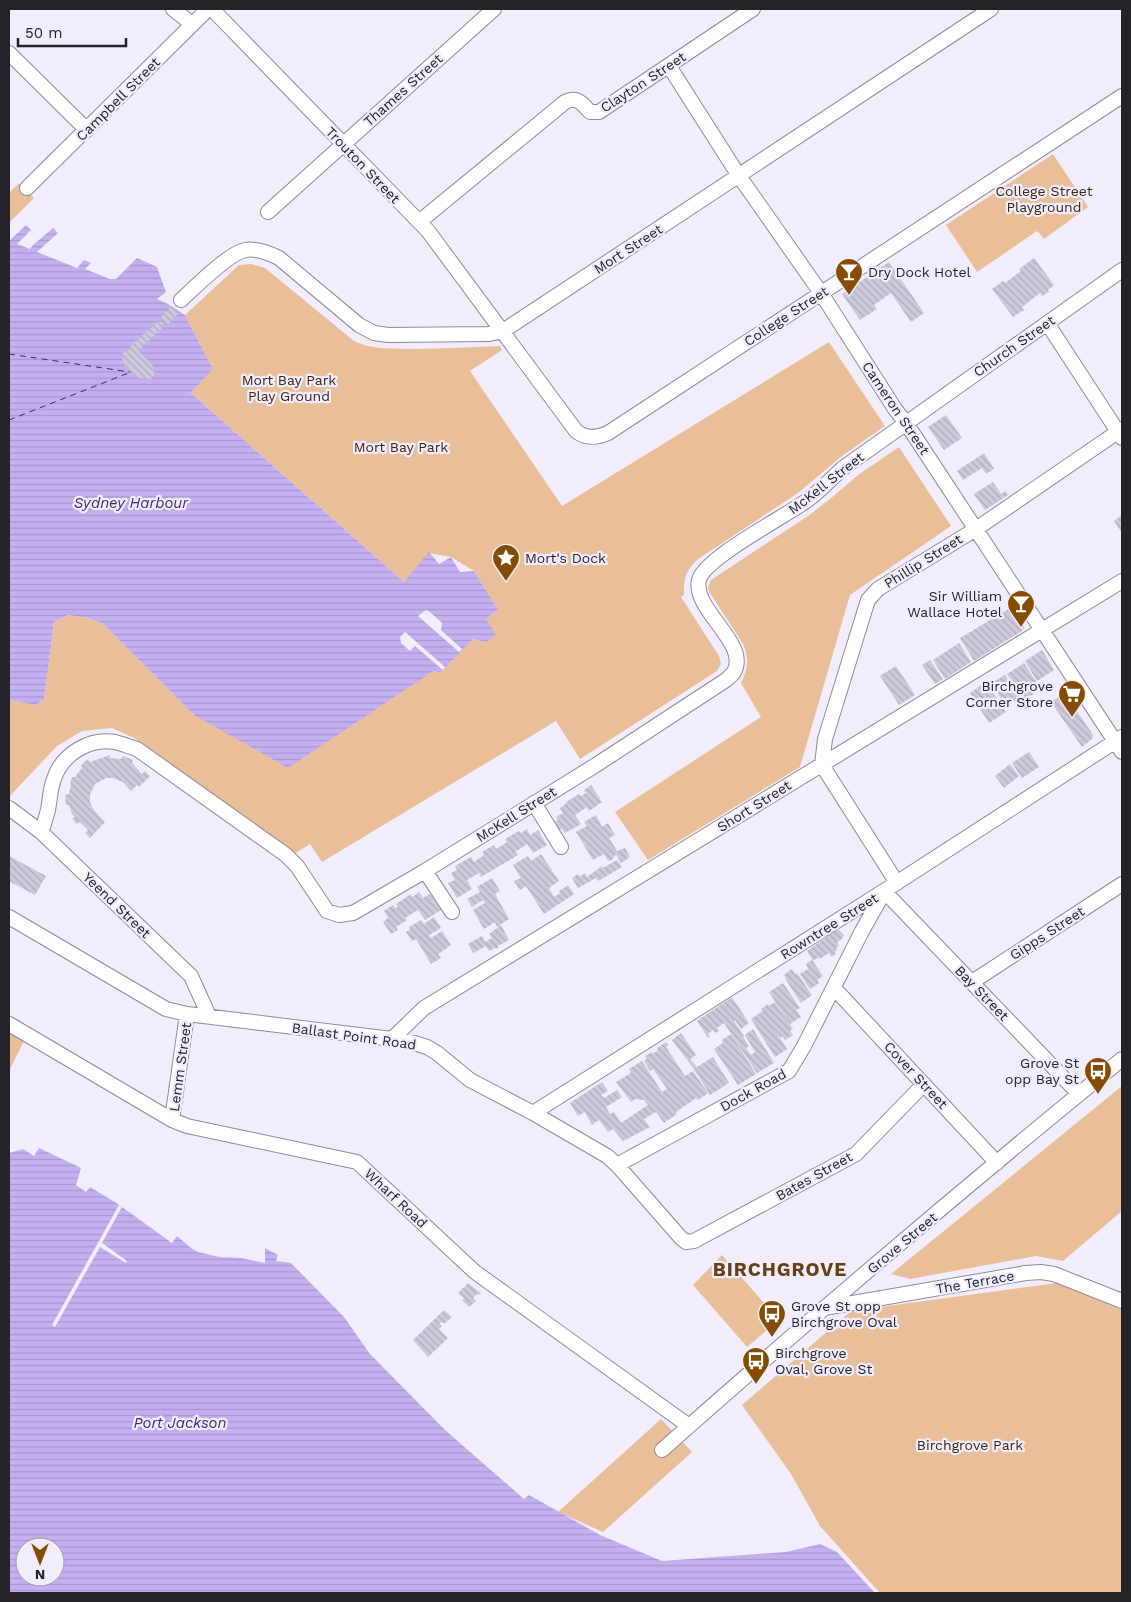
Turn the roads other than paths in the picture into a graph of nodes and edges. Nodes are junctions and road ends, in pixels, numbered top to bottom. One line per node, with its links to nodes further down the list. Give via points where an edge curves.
1 (172, 9): 7 (street)
2 (208, 9): 7 (street, Campbell Street)
3 (212, 9): 12 (street, Trouton Street)
4 (494, 9): 12 (street, Thames Street)
5 (754, 9): 9 (street, Clayton Street)
6 (991, 9): 13 (street, Mort Street)
7 (192, 24): 11 (street, Campbell Street)
8 (9, 53): 11 (street)
9 (669, 66): 13 (street, Cameron Street); 16 (street, Clayton Street, via 599,112 590,112 576,99 564,102)
10 (1122, 96): 18 (street, College Street)
11 (86, 130): 14 (street, Campbell Street)
12 (343, 144): 15 (street, Thames Street); 16 (street, Trouton Street)
13 (739, 176): 18 (street, Cameron Street); 21 (street, Mort Street)
14 (27, 188)
15 (268, 212)
16 (419, 222): 21 (street, Trouton Street)
17 (1122, 270): 20 (street, Church Street)
18 (821, 293): 21 (street, College Street, via 608,433 592,438 576,431); 22 (street, Cameron Street)
19 (181, 300): 21 (street, Mort Street, via 233,256 246,250 270,253 279,258 359,325 374,333 489,334)
20 (1047, 323): 22 (street, Church Street); 23 (street)
21 (503, 331)
22 (906, 423): 24 (street, Cameron Street); 29 (street, McKell Street, via 843,468 809,499 706,567 699,578 698,588 735,650 734,672)
23 (1121, 433): 24 (street, Phillip Street)
24 (976, 529): 26 (street, Cameron Street); 28 (street, Phillip Street, via 878,589 868,600 825,739)
25 (1122, 581): 26 (street, Short Street)
26 (1042, 630): 27 (street, Cameron Street); 28 (street, Short Street)
27 (1120, 743): 34 (street, Rowntree Street)
28 (822, 765): 34 (street); 46 (street, Short Street, via 424,1008)
29 (534, 803): 32 (street); 33 (street, McKell Street)
30 (9, 808): 31 (street, Yeend Street)
31 (41, 832): 33 (street, McKell Street, via 54,779 63,762 86,745 113,742 137,749 286,855 298,866 326,911 339,915 353,913); 44 (street, Yeend Street, via 191,976)
32 (561, 848)
33 (425, 871): 37 (street)
34 (897, 883): 36 (street, Rowntree Street)
35 (1122, 884): 41 (street, Gipps Street)
36 (884, 891): 38 (street, Rowntree Street); 40 (street, Dock Road); 41 (street, Bay Street)
37 (452, 912)
38 (850, 913): 40 (street, via 858,919); 50 (street, Rowntree Street)
39 (9, 917): 43 (street, Ballast Point Road, via 166,1009)
40 (862, 931): 42 (street, Dock Road)
41 (972, 982): 49 (street, Bay Street)
42 (834, 988): 48 (street, Cover Street); 53 (street, Dock Road, via 789,1071)
43 (187, 1014): 44 (street, Ballast Point Road); 51 (street, Lemm Street)
44 (209, 1016): 46 (street, Ballast Point Road)
45 (9, 1024): 51 (street, Wharf Road)
46 (392, 1039): 50 (street, Ballast Point Road, via 427,1047 470,1080)
47 (1122, 1059): 49 (street, Grove Street)
48 (924, 1084): 52 (street, Cover Street); 54 (street, Bates Street, via 856,1154 694,1241)
49 (1079, 1094): 52 (street, Grove Street)
50 (533, 1112): 53 (street, Ballast Point Road)
51 (172, 1120): 57 (street, Wharf Road, via 186,1126 357,1162 475,1272)
52 (997, 1163): 56 (street, Grove Street)
53 (617, 1165): 54 (street, Ballast Point Road)
54 (686, 1242)
55 (1122, 1301): 56 (street, The Terrace, via 1041,1272)
56 (824, 1308): 57 (street, Grove Street)
57 (689, 1426): 58 (street, Grove Street)
58 (662, 1450)

